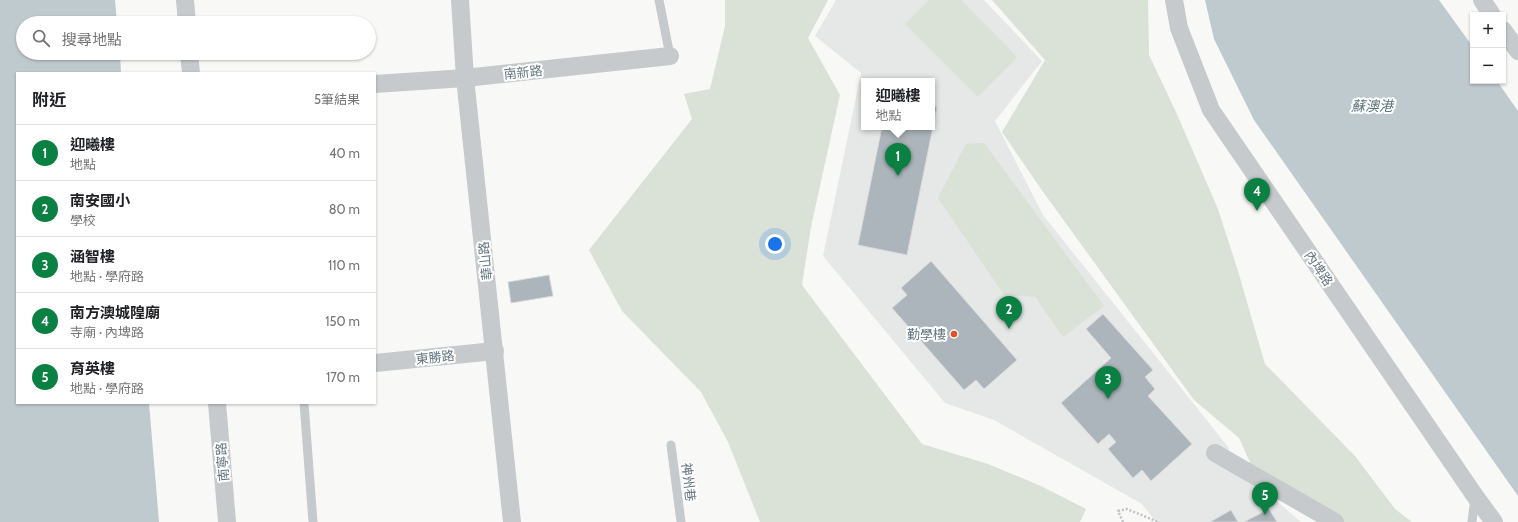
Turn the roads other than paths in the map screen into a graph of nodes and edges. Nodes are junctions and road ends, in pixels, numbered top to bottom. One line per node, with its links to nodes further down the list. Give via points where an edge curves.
1 (185, 0): 7 (street)
2 (460, 0): 13 (street, 華山路)
3 (659, 0): 10 (lane)
4 (1174, 0): 21 (street, 內埤路, via 1179,28 1211,110)
5 (1482, 0): 6 (street)
6 (1490, 12)
7 (186, 16)
8 (1506, 34): 9 (street)
9 (1518, 51)
10 (670, 56): 13 (street, 南新路)
11 (190, 60): 12 (street)
12 (191, 72)
13 (465, 78): 14 (street, 南新路); 15 (street, 華山路)
14 (376, 84)
15 (495, 351): 16 (street, 東勝路); 24 (street, 華山路)
16 (376, 363)
17 (217, 404): 22 (street, 南寧路)
18 (304, 404): 23 (lane)
19 (671, 445): 25 (lane, 神州巷)
20 (1215, 453): 26 (street)
21 (1475, 496): 27 (lane); 28 (street, 內埤路)
22 (227, 522)
23 (313, 522)
24 (512, 522)
25 (681, 522)
26 (1334, 522)
27 (1472, 522)
28 (1494, 522)

